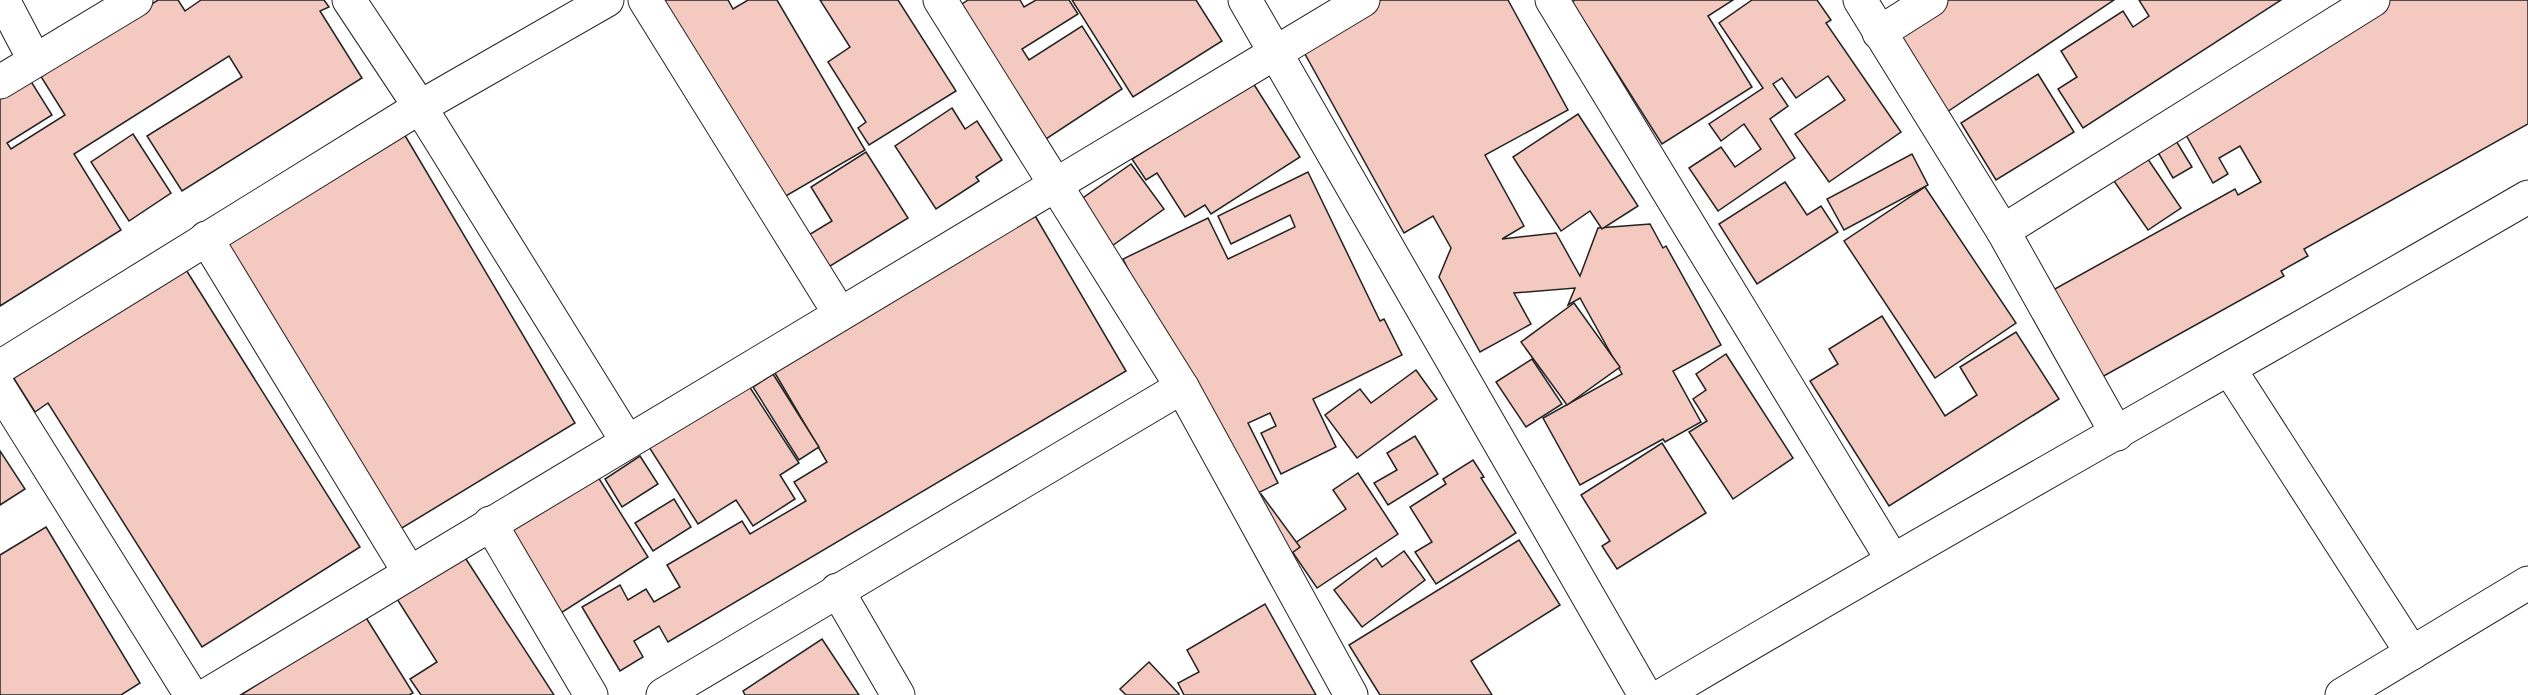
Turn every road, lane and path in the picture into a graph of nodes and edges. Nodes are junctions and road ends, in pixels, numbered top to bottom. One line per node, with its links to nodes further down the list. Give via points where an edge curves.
1 (3, 0): 15 (street)
2 (136, 0): 15 (street)
3 (349, 0): 17 (street)
4 (607, 0): 17 (street)
5 (645, 0): 22 (street)
6 (940, 0): 18 (street)
7 (1245, 0): 14 (street)
8 (1363, 0): 14 (street)
9 (1552, 0): 30 (street)
10 (1860, 0): 13 (street)
11 (1931, 0): 13 (street)
12 (2373, 0): 20 (street)
13 (1879, 33): 20 (street)
14 (1276, 51): 18 (street); 41 (street)
15 (35, 61): 16 (street)
16 (0, 82)
17 (420, 107): 21 (street); 28 (street)
18 (1057, 184): 22 (street); 25 (street)
19 (2528, 197): 24 (street)
20 (2003, 231): 27 (street)
21 (206, 238): 23 (street); 31 (street)
22 (840, 314): 28 (street)
23 (0, 367)
24 (2230, 370): 27 (street); 34 (street)
25 (1182, 387): 33 (street); 40 (street)
26 (0, 389): 35 (street)
27 (2117, 434): 30 (street)
28 (627, 441): 29 (street)
29 (490, 523): 31 (street); 37 (street)
30 (1892, 559): 42 (street)
31 (410, 572): 36 (street)
32 (2528, 584): 34 (street)
33 (837, 590): 38 (street); 39 (street)
34 (2412, 653): 43 (street)
35 (191, 695)
36 (207, 695)
37 (591, 695)
38 (663, 695)
39 (897, 695)
40 (1351, 695)
41 (1645, 695)
42 (1663, 695)
43 (2342, 695)

